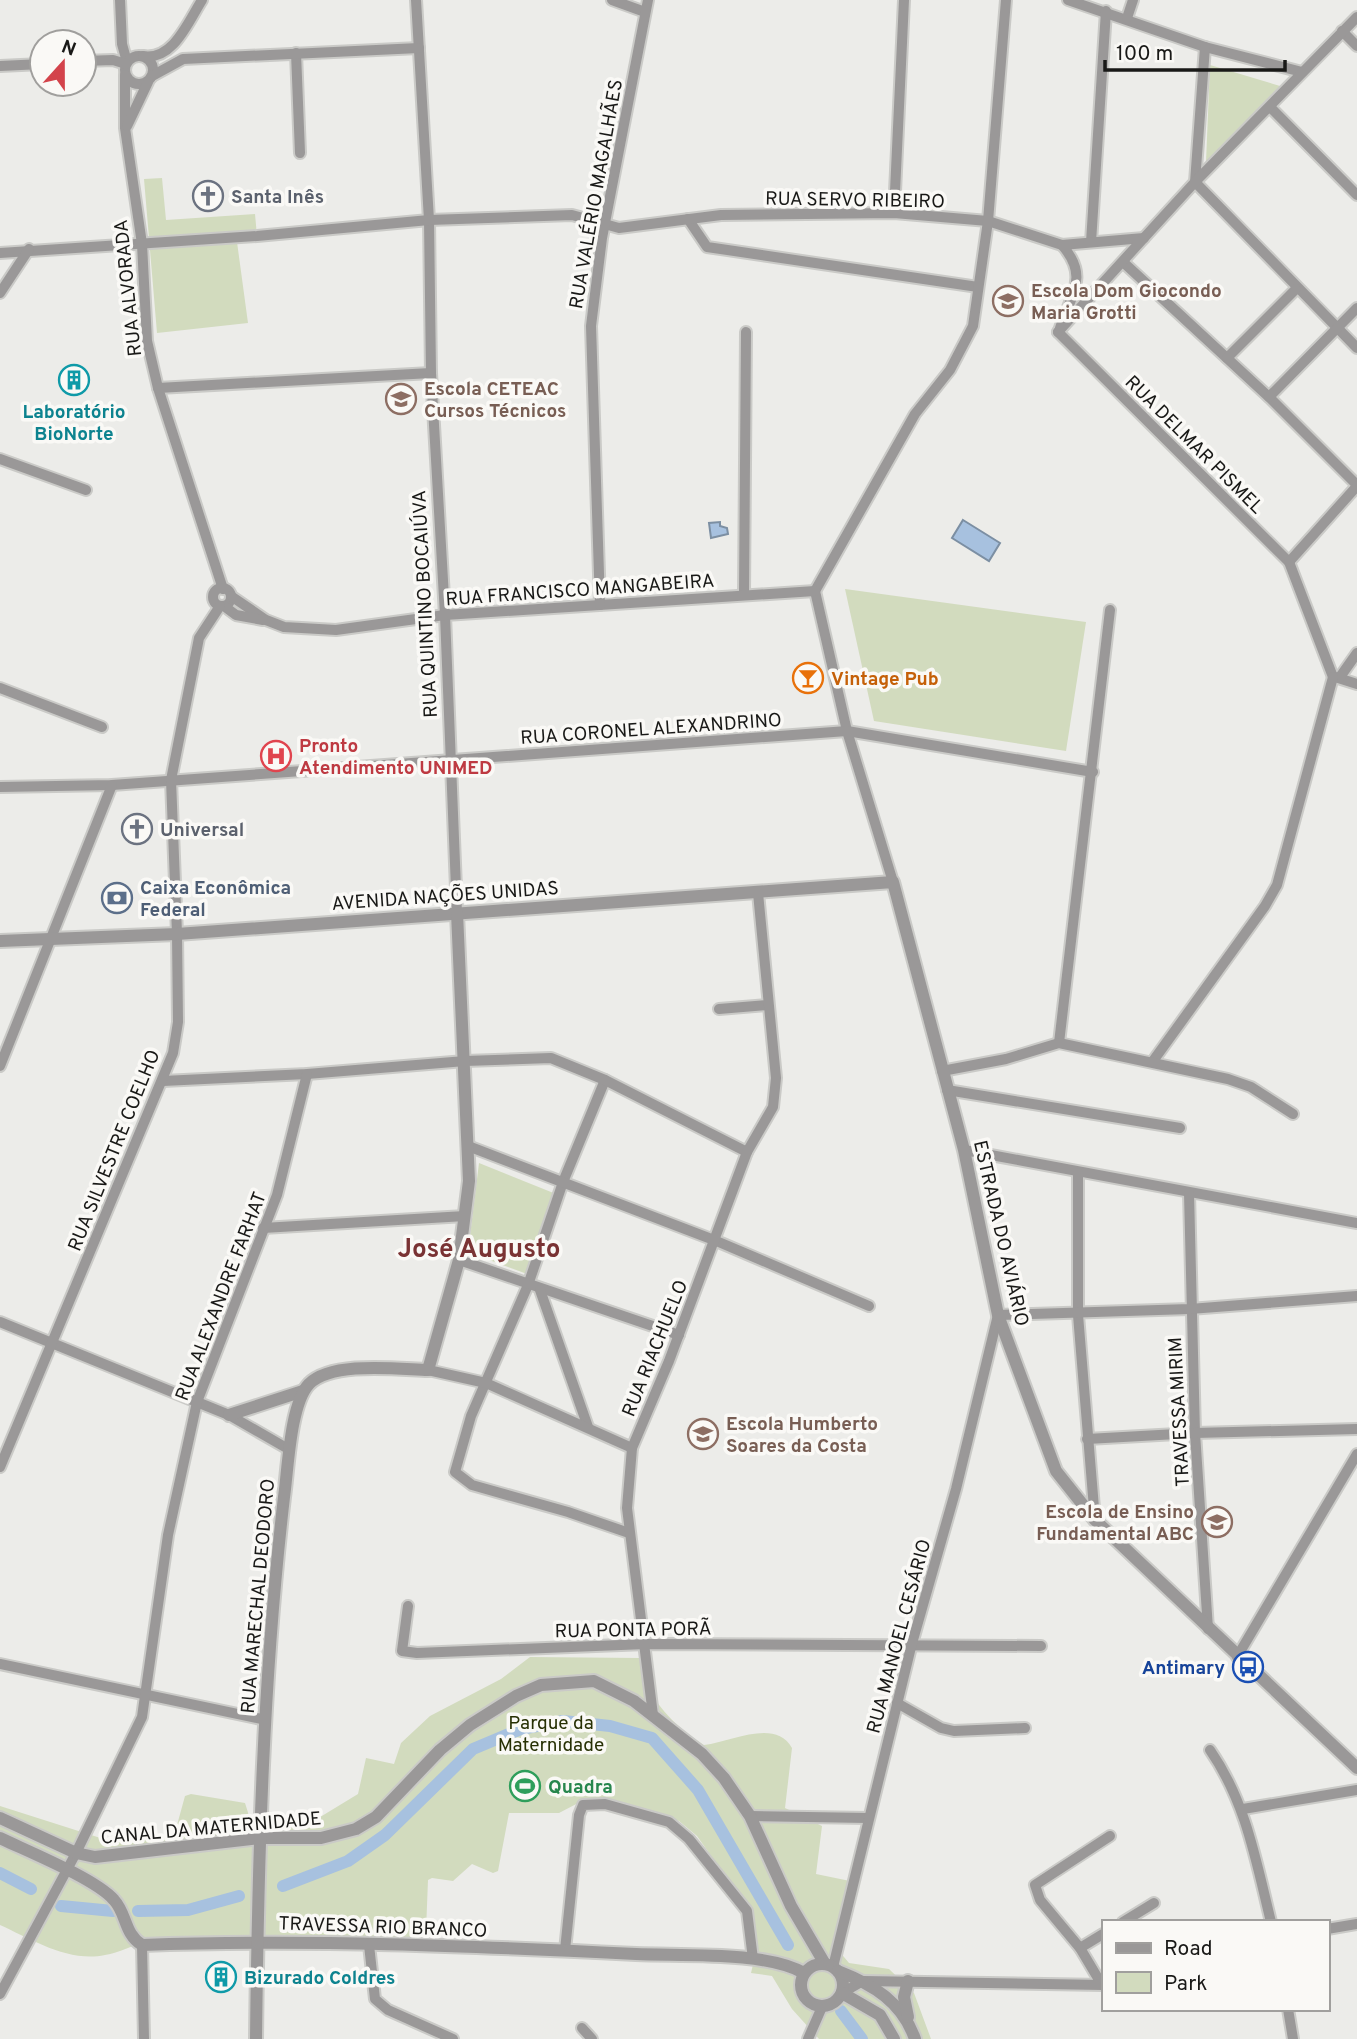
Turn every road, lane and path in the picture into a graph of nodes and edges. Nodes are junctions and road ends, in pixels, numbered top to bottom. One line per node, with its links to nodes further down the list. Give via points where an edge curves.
1 (120, 0): 21 (street, via 122,44)
2 (202, 0): 18 (street)
3 (416, 0): 17 (street, RUA QUINTINO BOCAIÚVA)
4 (612, 0): 10 (street)
5 (648, 0): 10 (street, RUA VALÉRIO MAGALHÃES)
6 (904, 0): 31 (street)
7 (1006, 0): 34 (street)
8 (1068, 0): 11 (street)
9 (1133, 0): 13 (street)
10 (645, 12): 35 (street, RUA VALÉRIO MAGALHÃES)
11 (1107, 12): 13 (street); 37 (street)
12 (1357, 17): 14 (street)
13 (1127, 18): 16 (street)
14 (1342, 31): 15 (street); 24 (street)
15 (1357, 46)
16 (1205, 47): 24 (street); 29 (street)
17 (419, 48): 19 (street); 33 (street, RUA QUINTINO BOCAIÚVA)
18 (177, 52): 19 (street); 21 (street); 25 (street)
19 (296, 53): 28 (street)
20 (98, 61): 21 (street)
21 (131, 63): 25 (street, via 152,64); 25 (street, via 132,84); 27 (street, RUA ALVORADA)
22 (28, 65): 23 (street)
23 (0, 66)
24 (1302, 72): 26 (street)
25 (150, 79): 27 (street)
26 (1271, 107): 29 (street); 30 (street)
27 (125, 128): 38 (street, RUA ALVORADA)
28 (300, 153)
29 (1195, 182): 36 (street); 46 (street)
30 (1357, 195)
31 (894, 213): 32 (street, RUA SERVO RIBEIRO); 34 (street, RUA SERVO RIBEIRO)
32 (688, 219): 35 (street, RUA SERVO RIBEIRO, via 619,228); 44 (street, via 707,247)
33 (429, 220): 35 (street, RUA SERVO RIBEIRO, via 572,215); 38 (street, RUA SERVO RIBEIRO); 54 (street, RUA QUINTINO BOCAIÚVA)
34 (988, 221): 39 (street, RUA SERVO RIBEIRO); 44 (street)
35 (605, 224): 64 (street, RUA VALÉRIO MAGALHÃES, via 591,326)
36 (1144, 238): 37 (street, RUA SERVO RIBEIRO); 42 (street)
37 (1091, 242): 39 (street, RUA SERVO RIBEIRO)
38 (142, 244): 40 (street, RUA SERVO RIBEIRO); 55 (street, RUA ALVORADA, via 147,341)
39 (1062, 245): 43 (street, via 1075,261)
40 (29, 250): 41 (street, RUA SERVO RIBEIRO); 47 (street)
41 (0, 253)
42 (1123, 262): 45 (street); 53 (street)
43 (1078, 277): 45 (street); 51 (street)
44 (978, 287): 61 (street, via 973,326 962,351 915,414)
45 (1099, 287): 51 (street)
46 (1296, 289): 49 (street); 53 (street)
47 (0, 293)
48 (1357, 307): 49 (street)
49 (1337, 329): 52 (street); 56 (street)
50 (746, 332): 62 (street)
51 (1058, 332): 60 (street, RUA DELMAR PISMEL)
52 (1357, 348)
53 (1227, 358): 56 (street)
54 (431, 373): 55 (street); 66 (street, RUA QUINTINO BOCAIÚVA)
55 (158, 388): 63 (street, RUA ALVORADA, via 214,561)
56 (1269, 397): 58 (street)
57 (0, 459): 59 (street)
58 (1357, 485): 60 (street)
59 (86, 490)
60 (1289, 562): 68 (street, RUA DELMAR PISMEL)
61 (815, 591): 62 (street, RUA FRANCISCO MANGABEIRA); 72 (street, ESTRADA DO AVIÁRIO)
62 (744, 596): 64 (street, RUA FRANCISCO MANGABEIRA)
63 (221, 598): 66 (street, RUA FRANCISCO MANGABEIRA, via 284,627 336,630); 75 (street, RUA SILVESTRE COELHO, via 199,638)
64 (600, 605): 66 (street, RUA FRANCISCO MANGABEIRA)
65 (1110, 610): 74 (street)
66 (445, 615): 73 (street, RUA QUINTINO BOCAIÚVA)
67 (1357, 653): 68 (street)
68 (1336, 677): 69 (street); 88 (street, via 1277,885)
69 (1357, 684)
70 (0, 688): 71 (street)
71 (102, 727)
72 (847, 731): 73 (street, RUA CORONEL ALEXANDRINO); 74 (street, RUA CORONEL ALEXANDRINO); 78 (street, ESTRADA DO AVIÁRIO)
73 (451, 761): 75 (street, RUA CORONEL ALEXANDRINO); 80 (street, RUA QUINTINO BOCAIÚVA)
74 (1093, 772): 86 (street)
75 (171, 780): 76 (street, RUA CORONEL ALEXANDRINO); 81 (street, RUA SILVESTRE COELHO)
76 (112, 785): 77 (street, RUA CORONEL ALEXANDRINO); 82 (street)
77 (0, 787)
78 (893, 882): 79 (street, AVENIDA NAÇÕES UNIDAS); 90 (street, ESTRADA DO AVIÁRIO)
79 (758, 893): 80 (street, AVENIDA NAÇÕES UNIDAS); 84 (street, RUA RIACHUELO)
80 (457, 913): 81 (street, AVENIDA NAÇÕES UNIDAS); 87 (street, RUA QUINTINO BOCAIÚVA)
81 (177, 934): 82 (street, AVENIDA NAÇÕES UNIDAS); 93 (street, RUA SILVESTRE COELHO, via 178,1022)
82 (49, 938): 83 (street, AVENIDA NAÇÕES UNIDAS); 89 (street)
83 (0, 941)
84 (768, 1005): 85 (street); 99 (street, RUA RIACHUELO, via 776,1093)
85 (719, 1009)
86 (1059, 1043): 88 (street); 90 (street)
87 (465, 1061): 91 (street); 92 (street, via 551,1058); 97 (street, RUA QUINTINO BOCAIÚVA)
88 (1153, 1061): 95 (street, via 1251,1087)
89 (0, 1066)
90 (942, 1071): 94 (street, ESTRADA DO AVIÁRIO)
91 (307, 1074): 93 (street); 105 (street, RUA ALEXANDRE FARHAT, via 290,1153)
92 (605, 1080): 99 (street); 101 (street)
93 (163, 1081): 117 (street, RUA SILVESTRE COELHO)
94 (947, 1090): 96 (street); 98 (street, ESTRADA DO AVIÁRIO)
95 (1293, 1114)
96 (1180, 1128)
97 (468, 1146): 101 (street); 103 (street, RUA QUINTINO BOCAIÚVA)
98 (964, 1150): 100 (street); 113 (street, ESTRADA DO AVIÁRIO)
99 (747, 1152): 106 (street, RUA RIACHUELO)
100 (1078, 1173): 102 (street); 114 (street)
101 (563, 1182): 106 (street); 108 (street)
102 (1189, 1193): 104 (street); 112 (street, TRAVESSA MIRIM)
103 (465, 1216): 105 (street); 107 (street, RUA QUINTINO BOCAIÚVA)
104 (1357, 1223)
105 (263, 1228): 121 (street, RUA ALEXANDRE FARHAT)
106 (714, 1240): 111 (street); 116 (street, RUA RIACHUELO)
107 (459, 1259): 108 (street); 118 (street, RUA QUINTINO BOCAIÚVA)
108 (528, 1285): 109 (street); 119 (street)
109 (540, 1290): 116 (street); 123 (street)
110 (1357, 1296): 112 (street)
111 (869, 1306)
112 (1190, 1309): 114 (street); 125 (street, TRAVESSA MIRIM)
113 (998, 1315): 114 (street); 131 (street, ESTRADA DO AVIÁRIO, via 1056,1471); 137 (street, RUA MANOEL CESÁRIO)
114 (1078, 1315): 126 (street)
115 (0, 1322): 117 (street)
116 (679, 1335): 127 (street, RUA RIACHUELO)
117 (53, 1342): 121 (street); 130 (street, RUA SILVESTRE COELHO)
118 (428, 1370): 119 (street); 120 (street, via 338,1371 320,1376)
119 (486, 1383): 123 (street); 132 (street, via 455,1472 471,1485)
120 (303, 1391): 122 (street); 128 (street, RUA MARECHAL DEODORO)
121 (197, 1402): 122 (street); 140 (street, RUA ALEXANDRE FARHAT, via 168,1535)
122 (229, 1415): 128 (street)
123 (588, 1427): 127 (street)
124 (1357, 1429): 125 (street)
125 (1195, 1433): 126 (street); 134 (street, TRAVESSA MIRIM)
126 (1087, 1439): 131 (street)
127 (632, 1448): 132 (street, RUA RIACHUELO)
128 (290, 1450): 143 (street, RUA MARECHAL DEODORO, via 270,1620)
129 (1357, 1454): 138 (street)
130 (0, 1467)
131 (1095, 1520): 134 (street, ESTRADA DO AVIÁRIO)
132 (629, 1533): 135 (street, RUA RIACHUELO)
133 (408, 1606): 135 (street, RUA PONTA PORÃ, via 402,1651 427,1654)
134 (1209, 1629): 138 (street, ESTRADA DO AVIÁRIO)
135 (646, 1644): 137 (street, RUA PONTA PORÃ); 142 (street, RUA RIACHUELO)
136 (1041, 1646): 137 (street, RUA PONTA PORÃ)
137 (911, 1647): 141 (street, RUA MANOEL CESÁRIO)
138 (1237, 1657): 146 (street, ESTRADA DO AVIÁRIO)
139 (0, 1664): 140 (street)
140 (147, 1696): 143 (street); 155 (street, RUA ALEXANDRE FARHAT, via 126,1755)
141 (897, 1703): 144 (street, via 954,1731); 151 (street, RUA MANOEL CESÁRIO)
142 (653, 1715): 149 (street, CANAL DA MATERNIDADE, via 702,1755); 154 (street, CANAL DA MATERNIDADE, via 594,1681 541,1685 470,1725 376,1817 356,1829 321,1839)
143 (266, 1720): 154 (street, RUA MARECHAL DEODORO)
144 (1025, 1728)
145 (1210, 1750): 148 (street)
146 (1357, 1768)
147 (1357, 1790): 148 (street)
148 (1243, 1809): 159 (street)
149 (750, 1816): 151 (street); 169 (street, CANAL DA MATERNIDADE, via 791,1906)
150 (0, 1818): 155 (street, CANAL DA MATERNIDADE)
151 (868, 1818): 169 (street, RUA MANOEL CESÁRIO)
152 (1110, 1836): 166 (street, via 1035,1885 1040,1900)
153 (0, 1838): 156 (street)
154 (260, 1838): 155 (street, CANAL DA MATERNIDADE, via 118,1856); 163 (street, RUA MARECHAL DEODORO)
155 (76, 1853): 156 (street, RUA ALEXANDRE FARHAT)
156 (66, 1869): 164 (street, via 113,1899 131,1936); 175 (street, RUA ALEXANDRE FARHAT)
157 (1154, 1903): 158 (street)
158 (1126, 1920)
159 (1271, 1920)
160 (1357, 1924): 161 (street)
161 (1329, 1929)
162 (1102, 1935): 166 (street)
163 (257, 1941): 164 (street, TRAVESSA RIO BRANCO); 165 (street, TRAVESSA RIO BRANCO); 181 (street, RUA MARECHAL DEODORO)
164 (142, 1945): 180 (street)
165 (369, 1945): 167 (street, TRAVESSA RIO BRANCO); 182 (street, via 372,1996 377,2002)
166 (1080, 1948): 173 (street)
167 (565, 1950): 168 (street, TRAVESSA RIO BRANCO); 168 (street, via 579,1815 583,1805 605,1804 669,1822 689,1839 747,1911)
168 (753, 1959): 170 (street, TRAVESSA RIO BRANCO, via 792,1966)
169 (832, 1967): 170 (street, via 813,1965); 171 (street); 174 (street, via 843,1981)
170 (804, 1973): 176 (street, via 800,1984 803,1996)
171 (863, 1981): 172 (street); 174 (street); 178 (street, via 891,2000)
172 (908, 1981): 173 (street); 178 (street, via 904,1997)
173 (1102, 1985)
174 (842, 1993): 176 (street, via 837,2001); 185 (street, via 880,2015)
175 (0, 1994)
176 (822, 2007): 184 (street)
177 (1288, 2011): 187 (street)
178 (909, 2021): 186 (street)
179 (582, 2028): 183 (street)
180 (144, 2039)
181 (256, 2039)
182 (453, 2039)
183 (592, 2039)
184 (808, 2039)
185 (894, 2039)
186 (915, 2039)
187 (1293, 2039)

